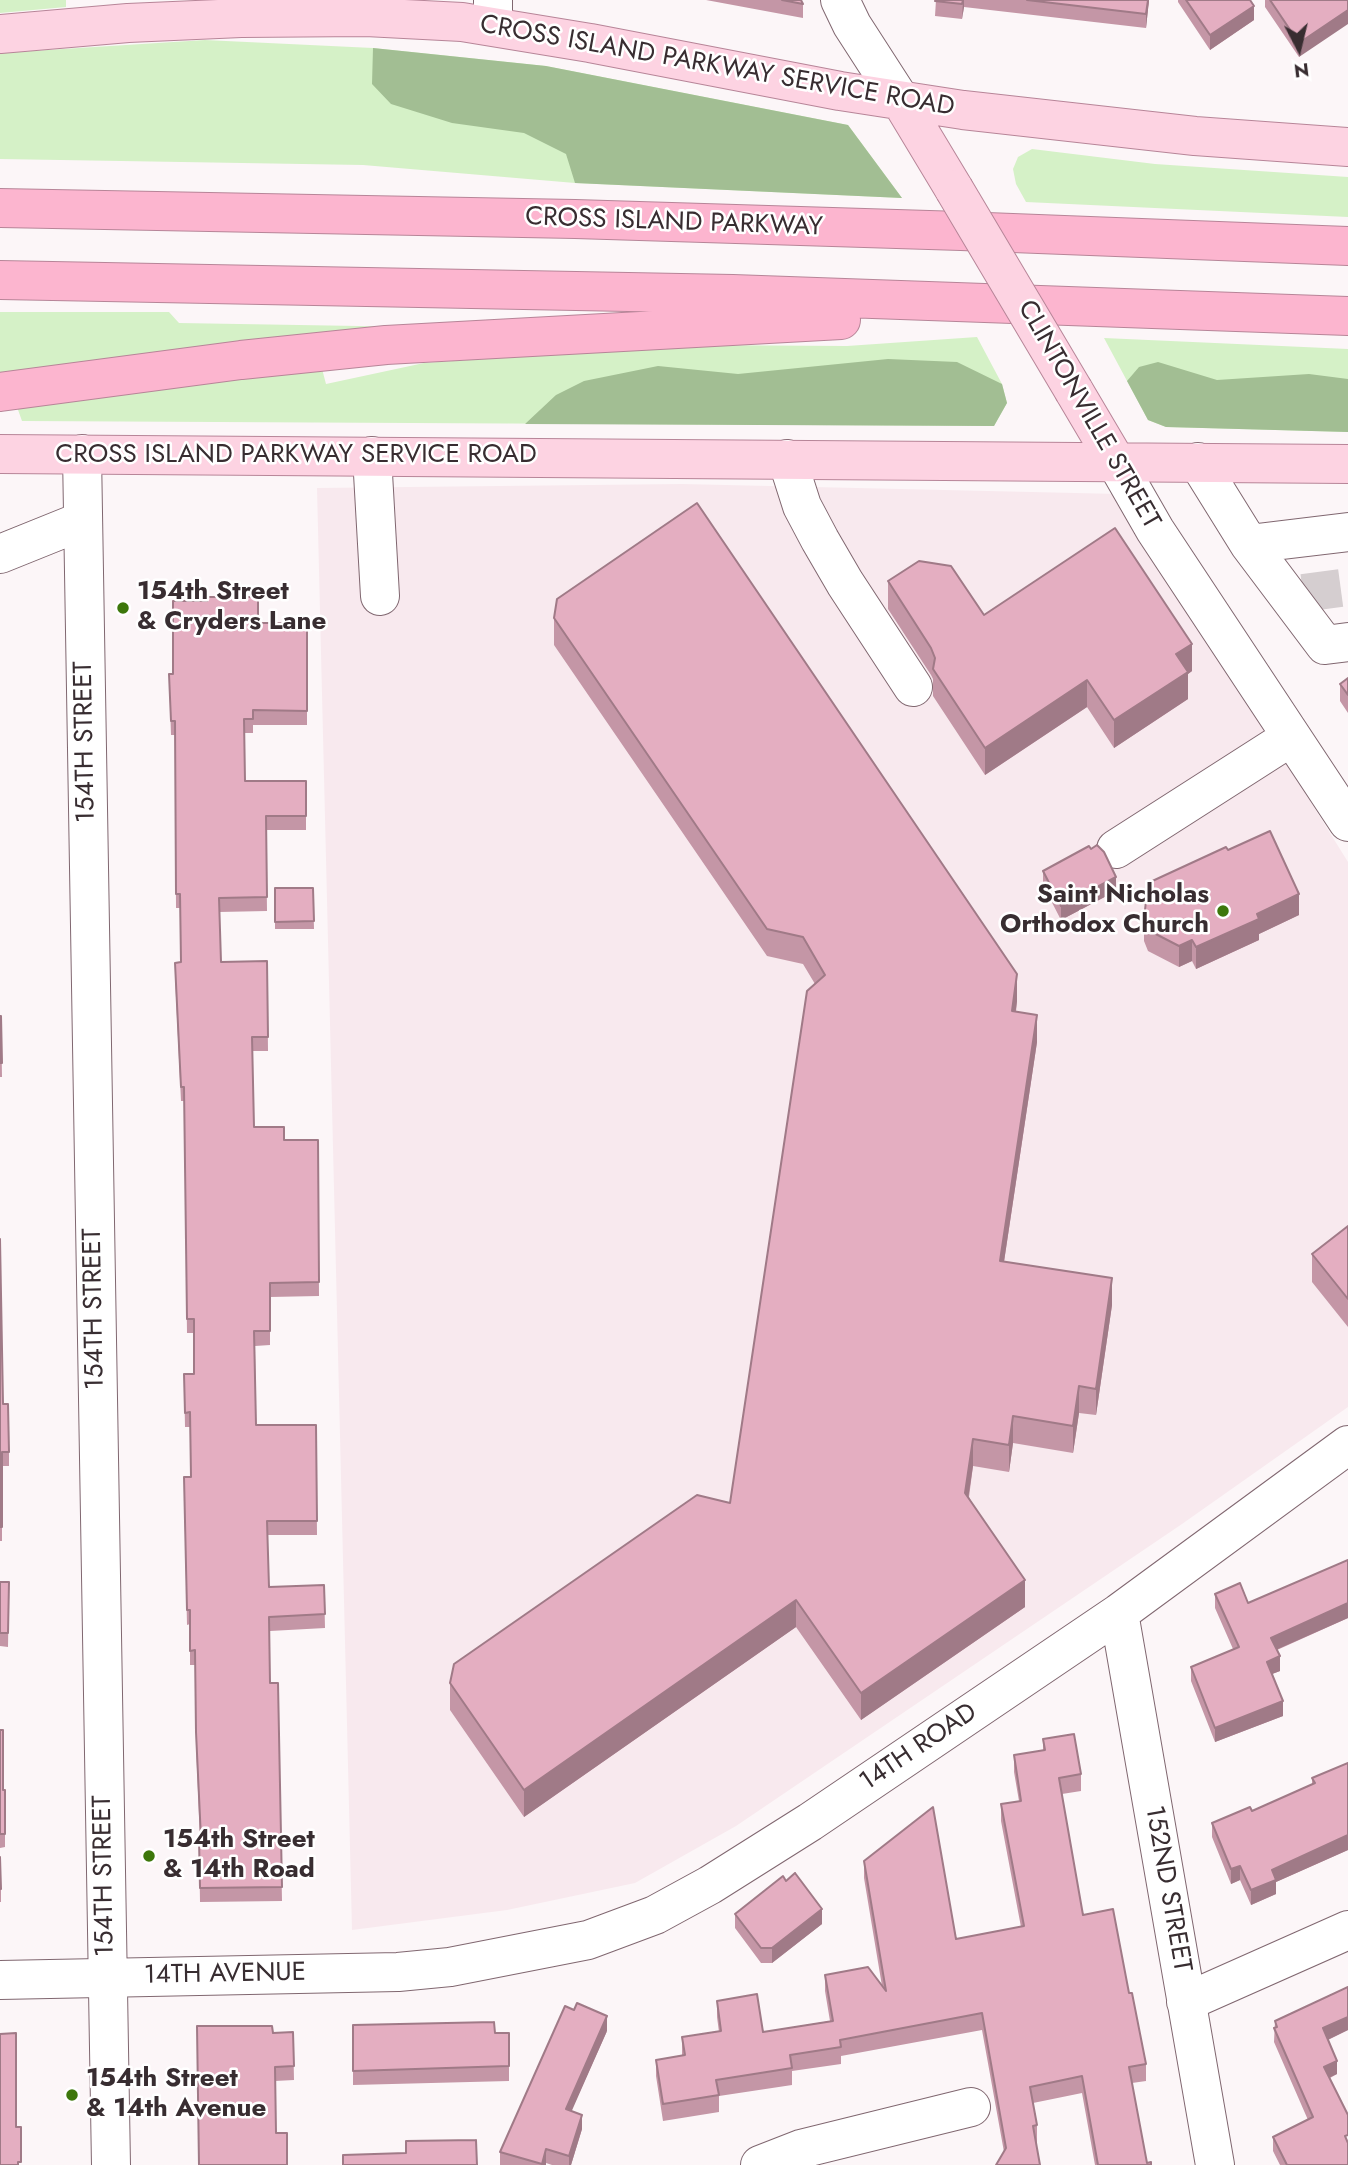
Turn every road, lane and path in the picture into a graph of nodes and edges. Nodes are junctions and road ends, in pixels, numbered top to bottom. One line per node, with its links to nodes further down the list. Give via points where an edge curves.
1 (343, 0): 3 (main road)
2 (840, 0): 5 (street, CLINTONVILLE STREET)
3 (493, 13): 4 (main road, CROSS ISLAND PARKWAY SERVICE ROAD, via 241,18); 5 (main road, CROSS ISLAND PARKWAY SERVICE ROAD)
4 (0, 34)
5 (901, 101): 6 (main road, CROSS ISLAND PARKWAY SERVICE ROAD, via 1085,125); 19 (main road, CLINTONVILLE STREET, bridge)
6 (1341, 142)
7 (0, 202): 9 (highway)
8 (0, 208): 9 (highway, CROSS ISLAND PARKWAY)
9 (65, 209): 10 (highway, CROSS ISLAND PARKWAY, via 601,220)
10 (1348, 246)
11 (0, 280): 12 (highway)
12 (1110, 306): 13 (highway); 14 (highway, via 386,345)
13 (1348, 316)
14 (0, 392)
15 (0, 454): 16 (main road, CROSS ISLAND PARKWAY SERVICE ROAD)
16 (82, 454): 17 (main road, CROSS ISLAND PARKWAY SERVICE ROAD); 22 (street, 154TH STREET)
17 (372, 456): 18 (main road, CROSS ISLAND PARKWAY SERVICE ROAD); 26 (street)
18 (787, 459): 19 (main road, CROSS ISLAND PARKWAY SERVICE ROAD); 28 (street, via 814,528)
19 (1116, 462): 20 (main road, CROSS ISLAND PARKWAY SERVICE ROAD); 29 (street, CLINTONVILLE STREET, via 1155,530)
20 (1198, 462): 21 (main road, CROSS ISLAND PARKWAY SERVICE ROAD); 24 (street)
21 (1344, 470)
22 (82, 522): 25 (street); 36 (street, 154TH STREET)
23 (1348, 532): 24 (street)
24 (1250, 544): 27 (street, via 1296,594 1325,645)
25 (0, 554)
26 (380, 596)
27 (1348, 642)
28 (913, 687)
29 (1291, 737): 30 (street, CLINTONVILLE STREET); 31 (street)
30 (1348, 822)
31 (1116, 849)
32 (1348, 1445): 33 (street, 14TH ROAD)
33 (1119, 1613): 35 (street, 14TH ROAD, via 810,1822 655,1915 588,1940); 38 (street, 152ND STREET)
34 (1348, 1930): 38 (street)
35 (450, 1967): 36 (street, 14TH AVENUE)
36 (107, 1978): 37 (street, 14TH AVENUE); 40 (street, 154TH STREET)
37 (0, 1980)
38 (1186, 2002): 42 (street, 152ND STREET)
39 (971, 2107): 41 (street, via 801,2149)
40 (111, 2165)
41 (760, 2165)
42 (1215, 2165)

